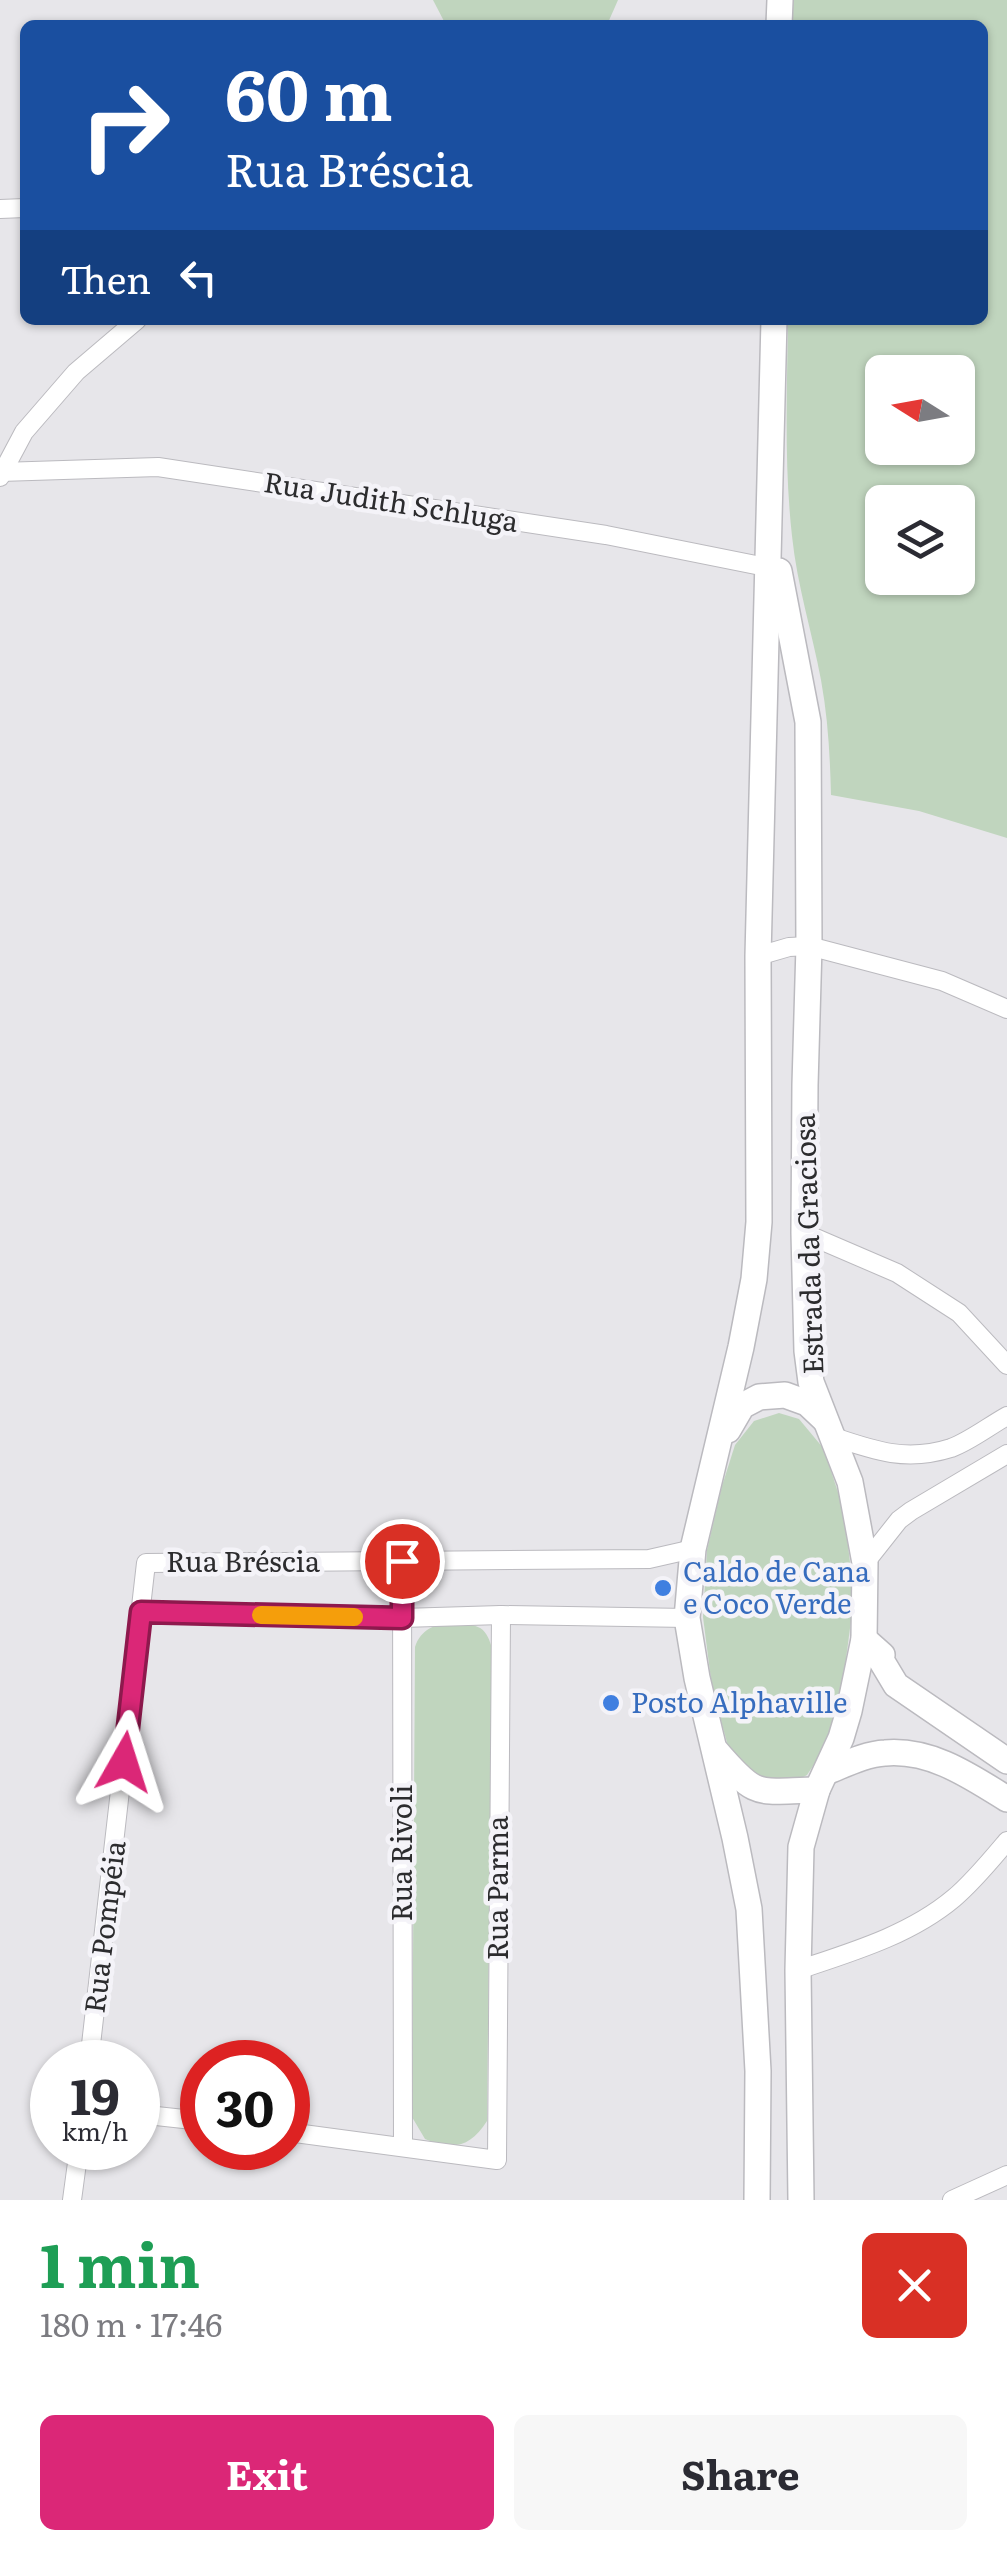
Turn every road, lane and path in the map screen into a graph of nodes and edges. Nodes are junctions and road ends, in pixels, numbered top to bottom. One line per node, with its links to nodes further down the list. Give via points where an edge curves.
1 (131, 325): 3 (street, via 76,372 24,432)
2 (774, 325): 4 (main road, Estrada da Graciosa)
3 (1, 474): 4 (street, Rua Judith Schluga, via 158,467 606,536)
4 (773, 569): 5 (main road, Estrada da Graciosa, via 808,722); 6 (main road, Estrada da Graciosa)
5 (810, 946): 6 (street); 7 (street, via 942,981); 8 (main road, Estrada da Graciosa)
6 (758, 956): 12 (main road, Estrada da Graciosa, via 756,1260)
7 (1007, 1009)
8 (804, 1234): 9 (street, via 897,1274 959,1312); 11 (main road, Estrada da Graciosa, via 810,1382)
9 (1007, 1365)
10 (1007, 1416): 11 (street, via 952,1447 913,1455 880,1453)
11 (831, 1430): 12 (main road, via 806,1403 759,1397 742,1406); 16 (main road, Estrada da Graciosa, via 850,1482)
12 (716, 1454): 14 (main road, Estrada da Graciosa)
13 (1007, 1454): 16 (street, via 910,1510)
14 (693, 1548): 15 (street, Rua Bréscia, via 649,1559); 20 (main road, Estrada da Graciosa)
15 (402, 1561): 17 (street, Rua Bréscia, via 146,1563); 19 (street, Rua Rivoli)
16 (865, 1563): 21 (main road, Estrada da Graciosa)
17 (141, 1612): 19 (street, Rua Bréscia); 28 (street, Rua Pompéia)
18 (501, 1616): 19 (street, Rua Bréscia); 20 (street, Rua Bréscia); 30 (street, Rua Parma, via 496,2160)
19 (402, 1618): 30 (street, Rua Rivoli)
20 (687, 1618): 22 (main road, Estrada da Graciosa)
21 (864, 1639): 23 (main road, via 882,1655 896,1685); 24 (main road, Estrada da Graciosa, via 849,1711)
22 (713, 1747): 24 (main road, via 741,1781 760,1791 784,1793); 34 (main road, Estrada da Graciosa, via 749,1909)
23 (1007, 1761)
24 (821, 1781): 25 (main road, via 885,1752 961,1770); 27 (main road, Estrada da Graciosa, via 801,1846)
25 (1007, 1799)
26 (1007, 1841): 27 (street, via 954,1898 906,1929)
27 (798, 1970): 35 (main road, Estrada da Graciosa)
28 (92, 2040)
29 (310, 2135): 30 (street)
30 (403, 2146)
31 (76, 2170): 33 (street)
32 (1007, 2175): 36 (street)
33 (72, 2200)
34 (757, 2200)
35 (802, 2200)
36 (952, 2200)

